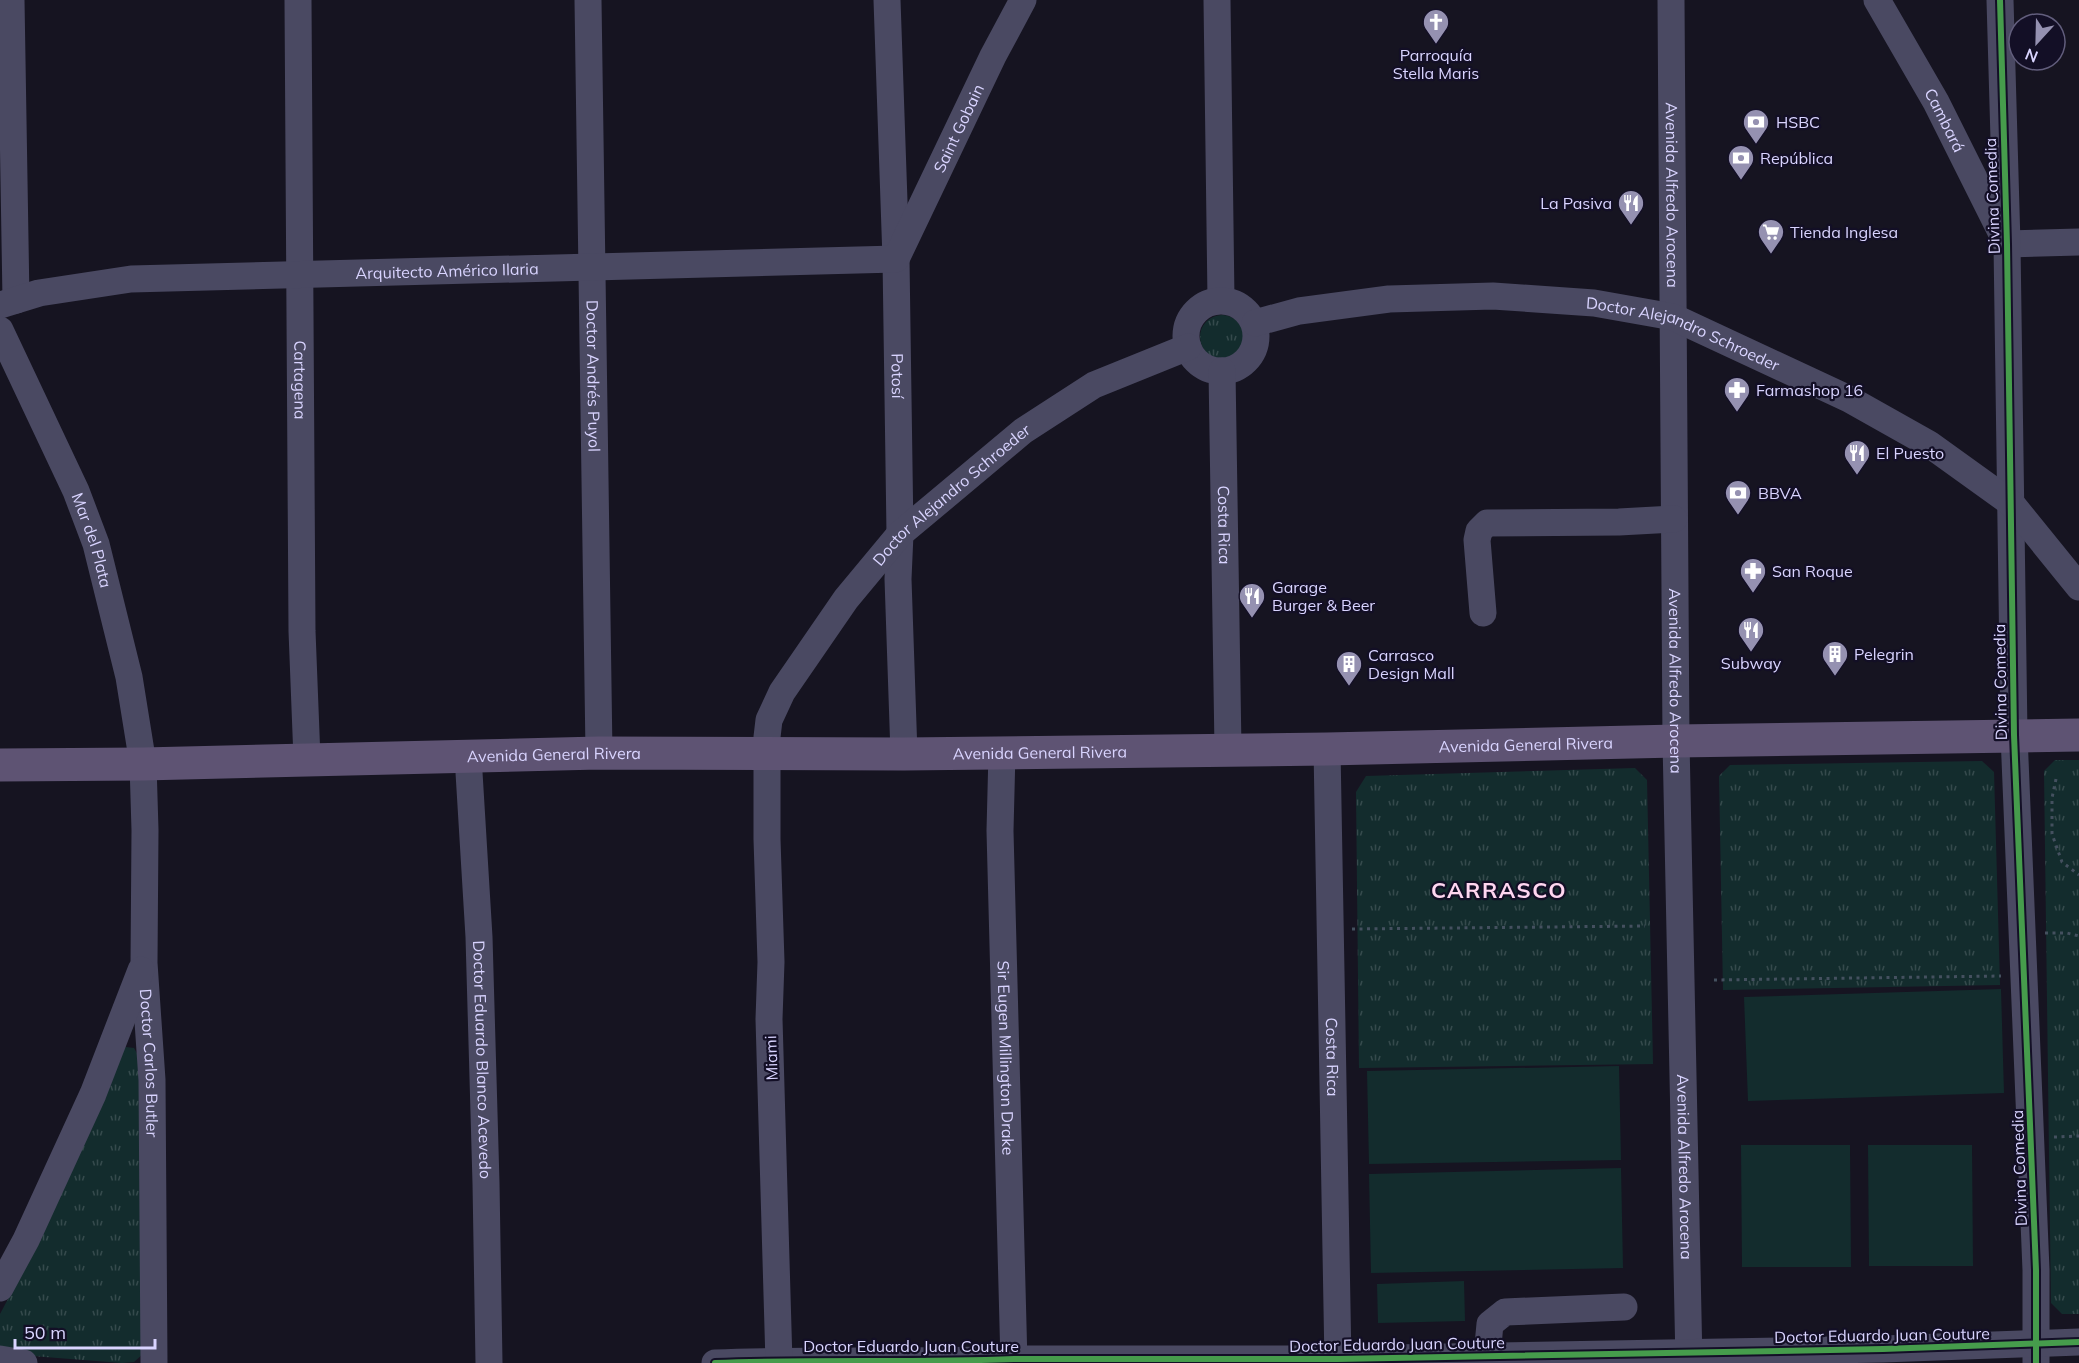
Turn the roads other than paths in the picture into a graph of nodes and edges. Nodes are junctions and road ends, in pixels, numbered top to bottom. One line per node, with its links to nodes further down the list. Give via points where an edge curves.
1 (11, 0): 10 (street)
2 (298, 0): 15 (street, Cartagena)
3 (588, 0): 14 (street, Doctor Andrés Puyol)
4 (887, 0): 13 (street, Potosí)
5 (1023, 0): 13 (street, Saint Gobain)
6 (1217, 0): 16 (street)
7 (1671, 0): 18 (street, Avenida Alfredo Arocena)
8 (1876, 0): 12 (street, Cambará, via 1936,102)
9 (2000, 0): 12 (street, Divina Comedia)
10 (7, 223): 17 (street)
11 (2079, 242): 12 (street)
12 (2007, 244): 23 (street, Divina Comedia)
13 (896, 259): 14 (street, Arquitecto Américo Ilaria); 25 (street, Potosí)
14 (592, 267): 15 (street, Arquitecto Américo Ilaria); 34 (street, Doctor Andrés Puyol)
15 (301, 274): 17 (street, Arquitecto Américo Ilaria, via 131,279 39,293); 38 (street, Cartagena, via 302,619)
16 (1221, 300): 19 (street, via 1238,304); 21 (street, via 1205,304 1192,315 1186,331)
17 (8, 302)
18 (1673, 317): 19 (street, Doctor Alejandro Schroeder, via 1594,303 1493,296 1389,299 1299,311); 23 (street, Doctor Alejandro Schroeder, via 1849,399 1929,444); 24 (street, Avenida Alfredo Arocena)
19 (1255, 323): 22 (street, via 1256,342 1248,360)
20 (0, 330): 39 (street, Mar del Plata, via 76,491 96,544 129,677)
21 (1188, 347): 22 (street, via 1201,365); 25 (street, Doctor Alejandro Schroeder, via 1094,385 1023,431)
22 (1222, 371): 31 (street, Costa Rica)
23 (2011, 503): 26 (street, Doctor Alejandro Schroeder); 28 (street, Divina Comedia)
24 (1674, 519): 27 (street, via 1487,523 1477,540); 30 (street, Avenida Alfredo Arocena)
25 (900, 534): 35 (street, Doctor Alejandro Schroeder, via 846,599 782,693 769,720); 36 (street, Potosí)
26 (2079, 587)
27 (1483, 614)
28 (2014, 735): 29 (main road, Avenida General Rivera); 30 (main road, Avenida General Rivera); 45 (street, Divina Comedia)
29 (2079, 735)
30 (1676, 741): 32 (main road, Avenida General Rivera); 47 (street, Avenida Alfredo Arocena)
31 (1228, 749): 32 (main road, Avenida General Rivera); 33 (main road, Avenida General Rivera)
32 (1327, 749): 50 (street, Costa Rica)
33 (1002, 752): 36 (main road, Avenida General Rivera); 49 (street, Sir Eugen Millington Drake, via 1000,831)
34 (599, 753): 35 (main road, Avenida General Rivera); 37 (main road, Avenida General Rivera)
35 (768, 754): 36 (main road, Avenida General Rivera); 51 (street, Miami)
36 (904, 754)
37 (468, 756): 38 (main road, Avenida General Rivera); 54 (street, Doctor Eduardo Blanco Acevedo, via 479,937)
38 (307, 759): 39 (main road, Avenida General Rivera)
39 (143, 764): 40 (main road, Avenida General Rivera); 41 (street, Doctor Carlos Butler)
40 (0, 765)
41 (144, 963): 42 (street, via 93,1094); 53 (street, Doctor Carlos Butler, via 152,1080)
42 (0, 1288)
43 (1624, 1307): 46 (street, via 1505,1312 1490,1324)
44 (2079, 1342): 45 (street, Doctor Eduardo Juan Couture)
45 (2036, 1354): 47 (street, Doctor Eduardo Juan Couture)
46 (1486, 1356): 47 (street, Doctor Eduardo Juan Couture); 50 (street, Doctor Eduardo Juan Couture)
47 (1689, 1358)
48 (0, 1359): 52 (street)
49 (1014, 1361): 50 (street, Doctor Eduardo Juan Couture); 51 (street, Doctor Eduardo Juan Couture)
50 (1338, 1361)
51 (779, 1362): 55 (street, Doctor Eduardo Juan Couture)
52 (24, 1363)
53 (154, 1363)
54 (489, 1363)
55 (715, 1363)

